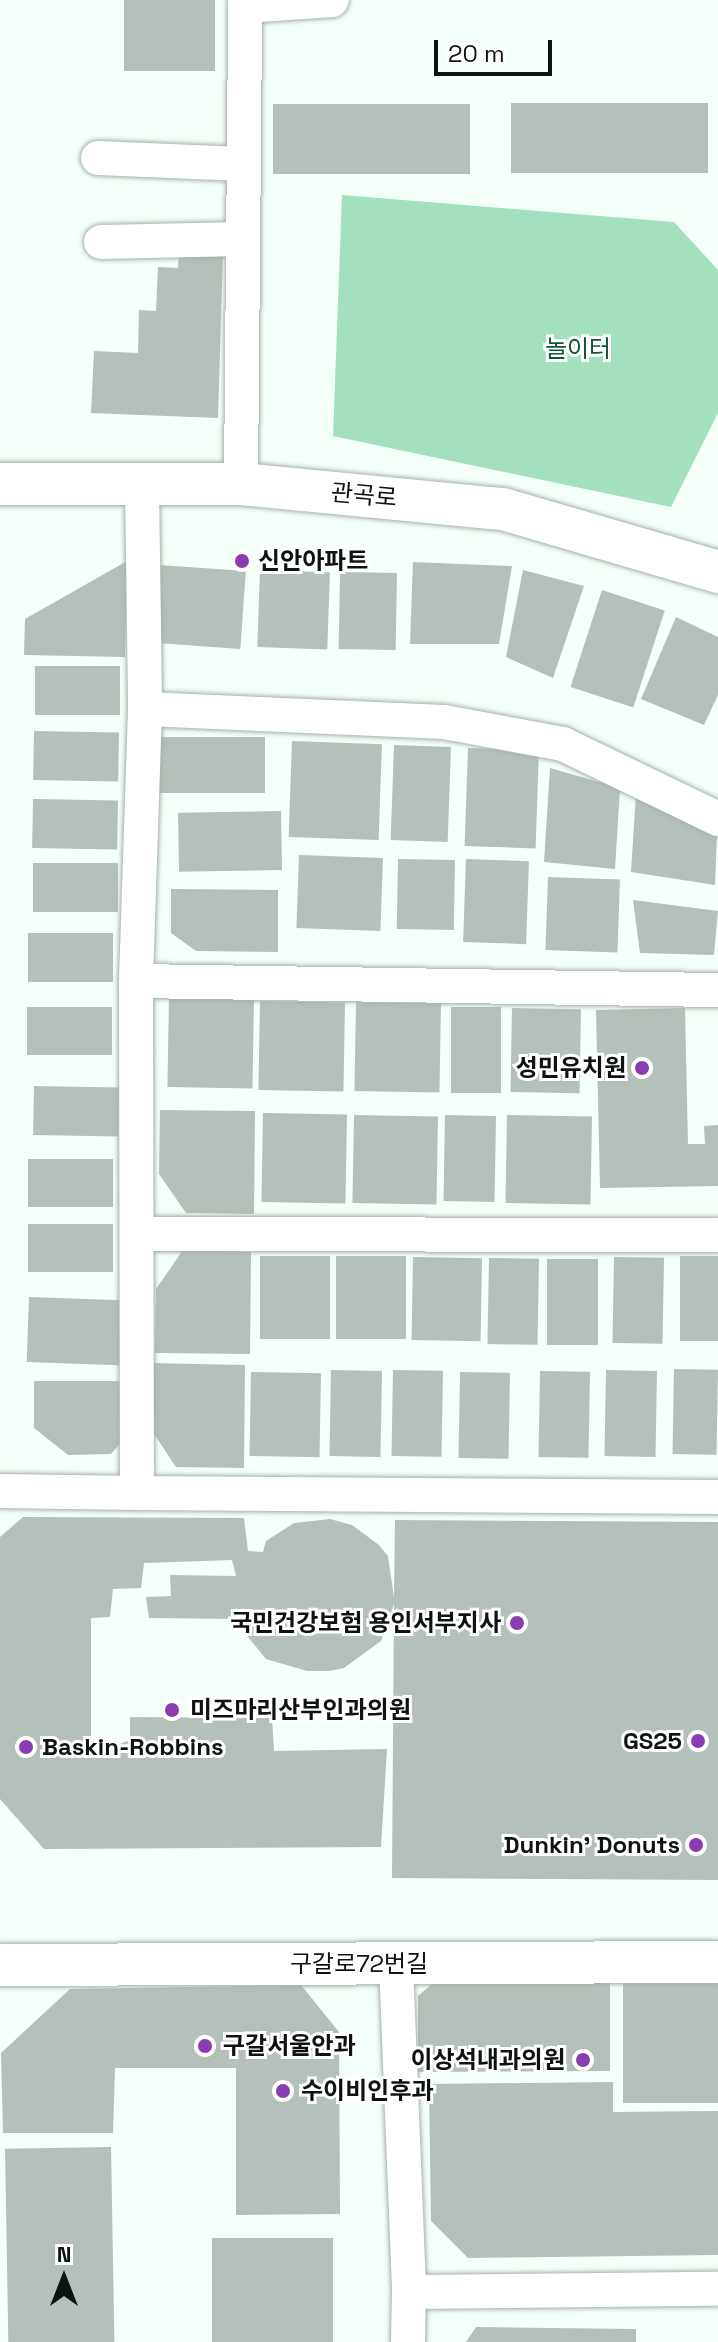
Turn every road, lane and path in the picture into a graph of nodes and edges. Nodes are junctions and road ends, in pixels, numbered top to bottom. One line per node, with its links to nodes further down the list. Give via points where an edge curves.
1 (332, 0): 2 (street)
2 (245, 3): 4 (street)
3 (98, 158): 4 (street)
4 (242, 164): 5 (street)
5 (241, 239): 6 (street); 9 (street)
6 (101, 242)
7 (0, 484): 8 (street, 관곡로)
8 (142, 484): 9 (street, 관곡로); 11 (street)
9 (241, 484): 10 (street, 관곡로, via 503,509)
10 (718, 572)
11 (145, 709): 12 (street, via 444,722 563,744); 13 (street)
12 (718, 819)
13 (136, 981): 14 (street); 15 (street)
14 (718, 990)
15 (137, 1234): 16 (street); 18 (street)
16 (718, 1235)
17 (0, 1491): 18 (street)
18 (137, 1493): 19 (street)
19 (718, 1497)
20 (718, 1962): 21 (street, 구갈로72번길)
21 (396, 1964): 22 (street, 구갈로72번길); 24 (street)
22 (0, 1965)
23 (718, 2289): 24 (street)
24 (409, 2292): 25 (street)
25 (408, 2342)

